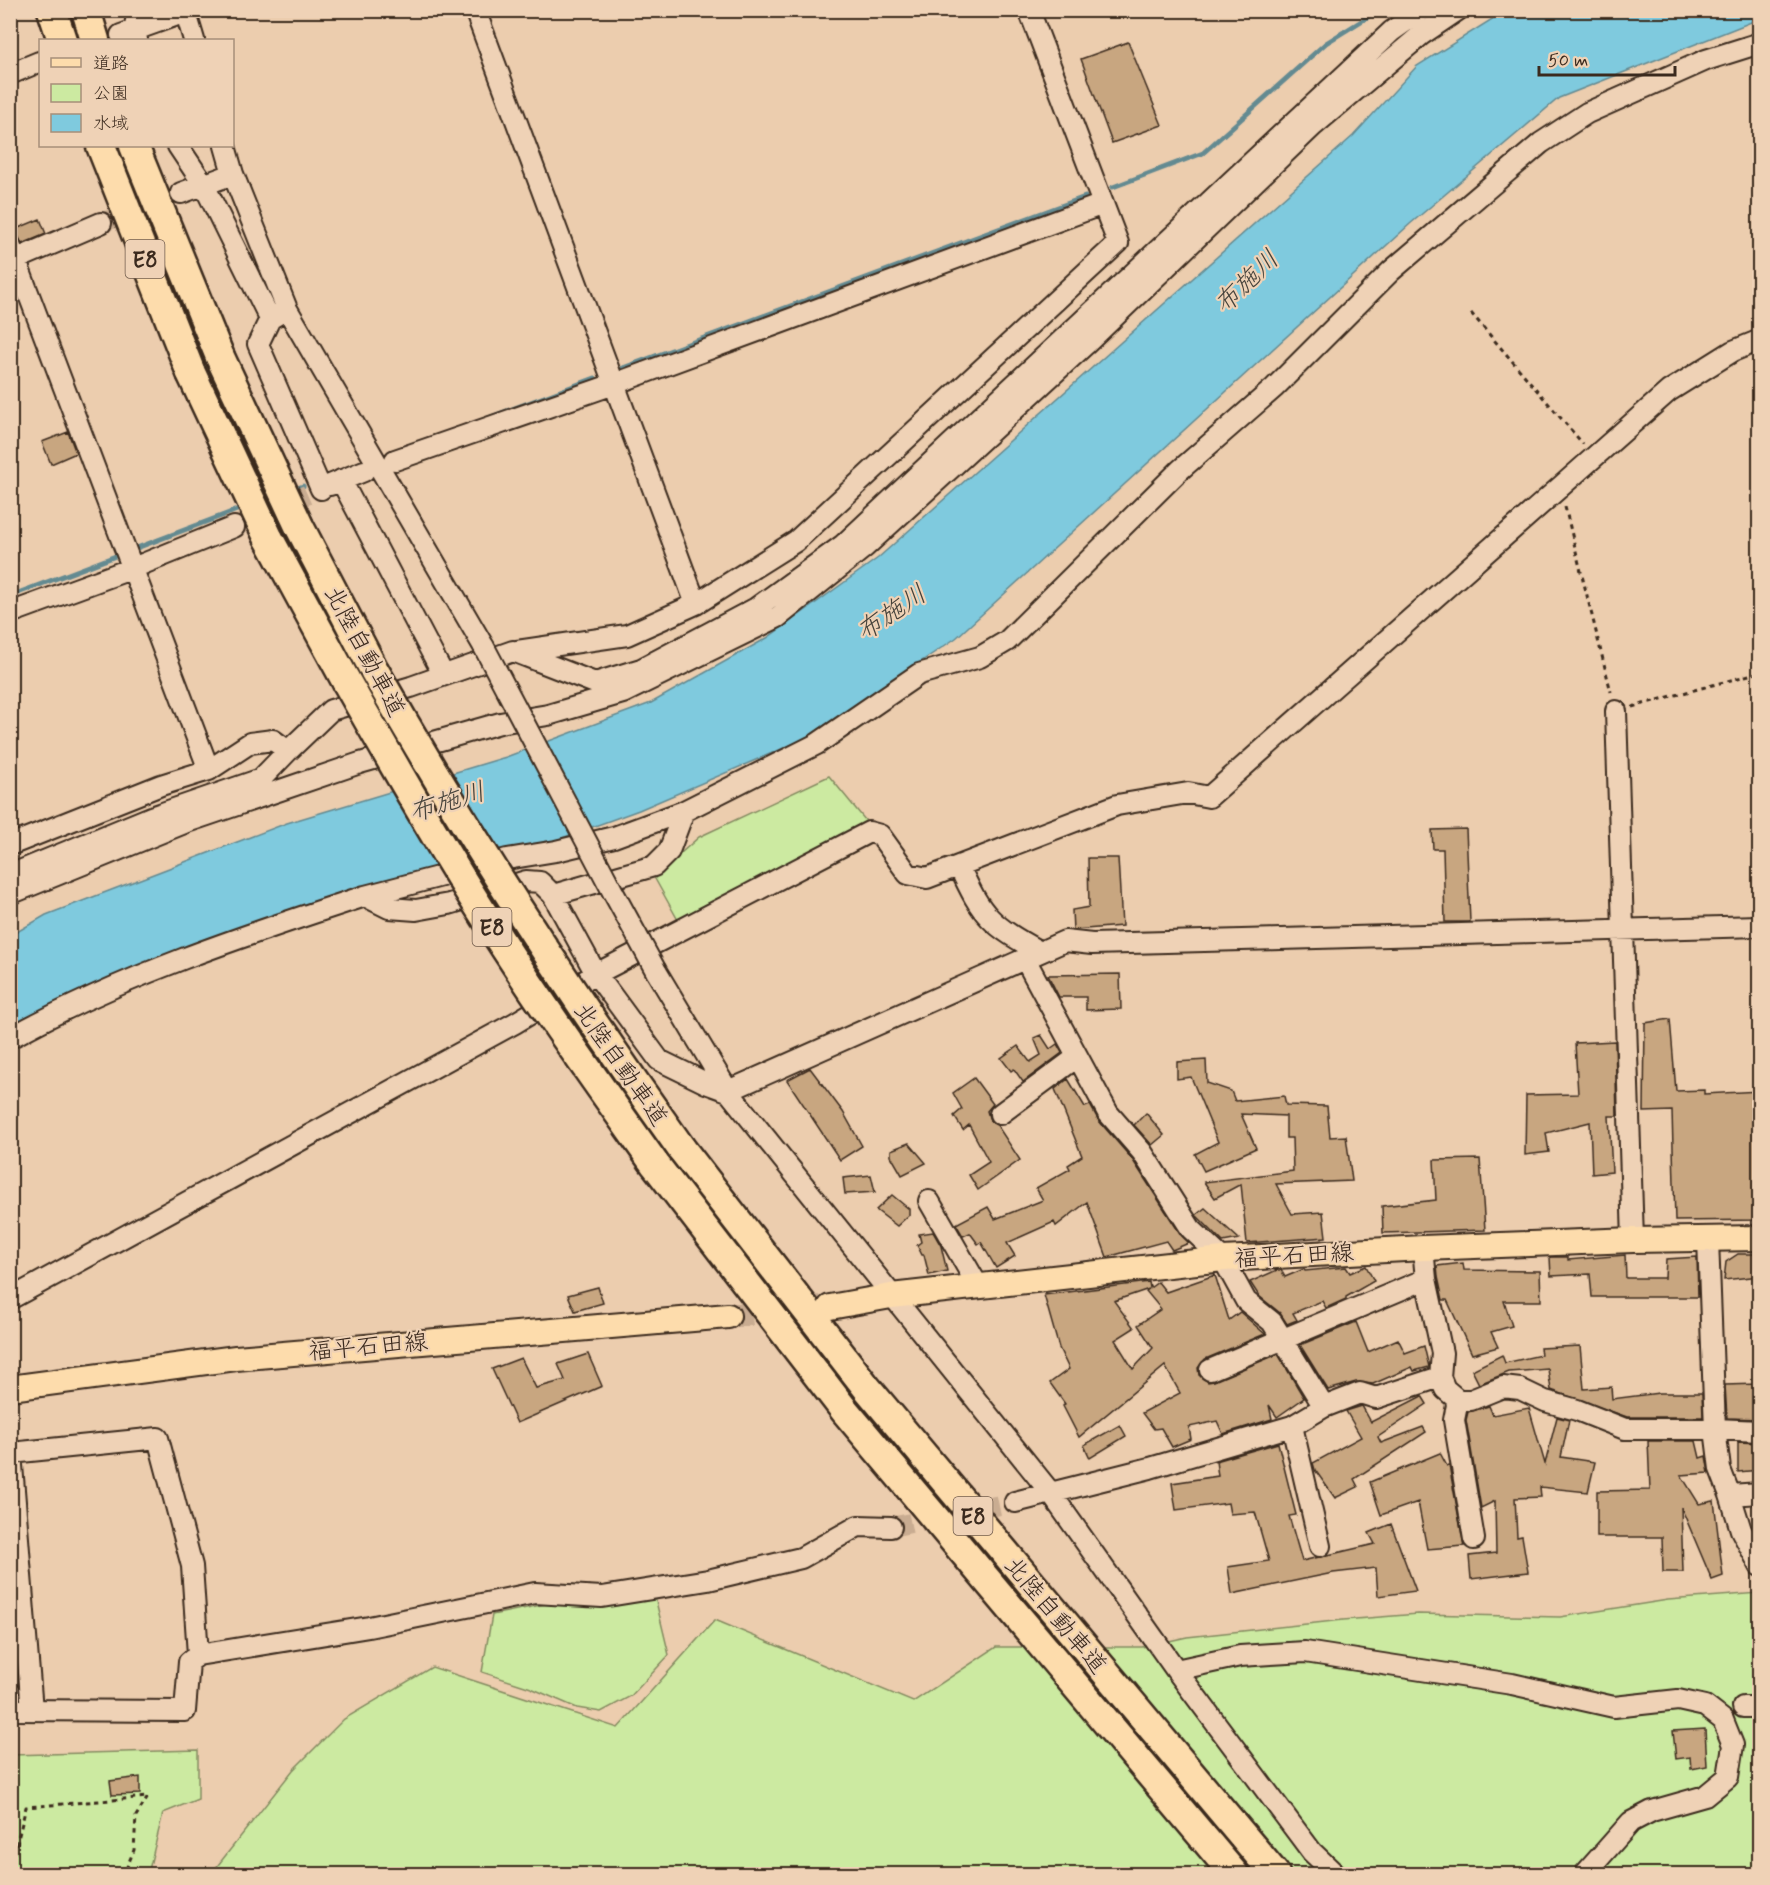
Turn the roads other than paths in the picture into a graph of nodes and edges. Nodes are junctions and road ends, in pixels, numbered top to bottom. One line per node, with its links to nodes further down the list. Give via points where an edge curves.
1 (52, 10): 10 (highway)
2 (86, 10): 9 (highway)
3 (138, 10): 9 (street)
4 (475, 10): 28 (street)
5 (1029, 10): 22 (street)
6 (1422, 10): 36 (street, via 1392,31 843,545 756,608 641,669 595,683)
7 (1458, 10): 45 (street, via 1421,35 1313,126 892,523 778,617 623,693 360,763 187,822)
8 (187, 11): 9 (street); 11 (street)
9 (122, 37)
10 (62, 39)
11 (194, 39)
12 (1760, 43): 41 (street, via 1706,60 1587,113 1540,143 1391,271 1274,388 1180,471 1006,641 980,657 919,674 817,744)
13 (39, 62): 14 (street)
14 (10, 74)
15 (100, 147): 89 (highway, 北陸自動車道 / E8, bridge, via 191,372 268,537 412,799 483,914 654,1163 866,1438)
16 (134, 147): 90 (highway, 北陸自動車道 / E8, bridge, via 220,357 299,526 441,789 518,912 681,1148 867,1388)
17 (178, 147): 20 (street)
18 (225, 147): 19 (street)
19 (233, 174): 20 (street); 25 (street)
20 (204, 184): 21 (street); 26 (street)
21 (181, 193)
22 (1103, 204): 28 (street); 34 (street, via 1118,243 796,542)
23 (101, 223): 24 (street)
24 (12, 255): 33 (street)
25 (287, 309): 26 (street); 54 (street, bridge, via 484,647 656,971)
26 (270, 320): 31 (street, via 258,344 316,491)
27 (1760, 340): 43 (street, via 1733,351 1669,391 1209,797 1188,793 1117,805)
28 (614, 384): 29 (street); 34 (street)
29 (395, 460)
30 (364, 471): 31 (street)
31 (341, 480): 37 (street)
32 (234, 527): 33 (street)
33 (134, 568): 35 (street); 40 (street)
34 (696, 604): 36 (street, via 627,635)
35 (10, 613)
36 (513, 651): 37 (street)
37 (443, 674): 39 (street, via 331,710)
38 (1616, 711): 49 (street)
39 (288, 751): 40 (street, via 273,740 250,743); 44 (street, via 261,779 151,817)
40 (209, 770): 42 (street)
41 (684, 811): 46 (street, via 669,851 654,866); 47 (street, via 614,837 507,859)
42 (10, 845)
43 (959, 866): 50 (street, via 987,917); 51 (street, via 927,878 908,874 880,834 869,832)
44 (10, 875)
45 (10, 894)
46 (553, 895): 47 (street, via 540,882 526,881 416,910 389,908); 51 (street)
47 (365, 896): 52 (street, via 197,953 50,1016)
48 (1760, 926): 49 (street)
49 (1623, 930): 50 (street, via 1092,944 1065,941); 59 (street)
50 (1033, 955): 53 (street); 54 (street)
51 (596, 974): 54 (street, via 659,1060); 65 (street, via 505,1028)
52 (10, 1038)
53 (1077, 1057): 55 (street); 61 (street, via 1108,1113 1142,1152 1191,1229)
54 (728, 1090): 64 (street)
55 (999, 1114)
56 (929, 1201): 63 (street)
57 (1760, 1238): 58 (main road, 福平石田線)
58 (1708, 1239): 59 (main road, 福平石田線); 75 (street)
59 (1633, 1240): 60 (main road, 福平石田線)
60 (1423, 1248): 61 (main road, 福平石田線); 62 (street)
61 (1223, 1259): 63 (main road, 福平石田線); 68 (street, via 1246,1301 1272,1322)
62 (1426, 1279): 68 (street); 70 (street, via 1442,1353)
63 (978, 1286): 64 (main road, 福平石田線)
64 (891, 1296): 66 (main road, 福平石田線); 77 (street)
65 (10, 1299)
66 (830, 1307)
67 (728, 1316): 71 (main road, 福平石田線, via 236,1358)
68 (1283, 1339): 69 (street); 73 (street)
69 (1210, 1370)
70 (1440, 1377): 72 (street, via 1445,1389); 73 (street, via 1376,1398 1360,1393)
71 (10, 1388)
72 (1458, 1400): 75 (street, via 1471,1400 1503,1387 1520,1389 1625,1429); 82 (street, via 1454,1420)
73 (1324, 1407): 74 (street)
74 (1292, 1426): 77 (street, via 1150,1468); 83 (street)
75 (1715, 1429): 76 (street); 79 (street, via 1720,1469)
76 (1760, 1431)
77 (1050, 1492): 80 (street); 86 (street)
78 (1760, 1493): 79 (street)
79 (1730, 1495): 84 (street, via 1741,1530)
80 (1015, 1502)
81 (891, 1527): 85 (street, via 858,1526 801,1558 708,1581 602,1597 535,1593 369,1627)
82 (1474, 1539)
83 (1320, 1546)
84 (1760, 1566)
85 (198, 1655): 88 (street, via 189,1662 185,1711); 88 (street, via 192,1566 158,1438 11,1454)
86 (1176, 1670): 91 (street, via 1312,1851); 92 (street, via 1240,1656 1305,1652 1512,1684 1614,1707 1678,1700 1706,1706 1723,1719 1733,1745 1728,1777 1705,1796 1652,1811 1631,1822)
87 (10, 1710): 88 (street)
88 (32, 1710)
89 (1234, 1875)
90 (1275, 1875)
91 (1335, 1875)
92 (1585, 1875)

